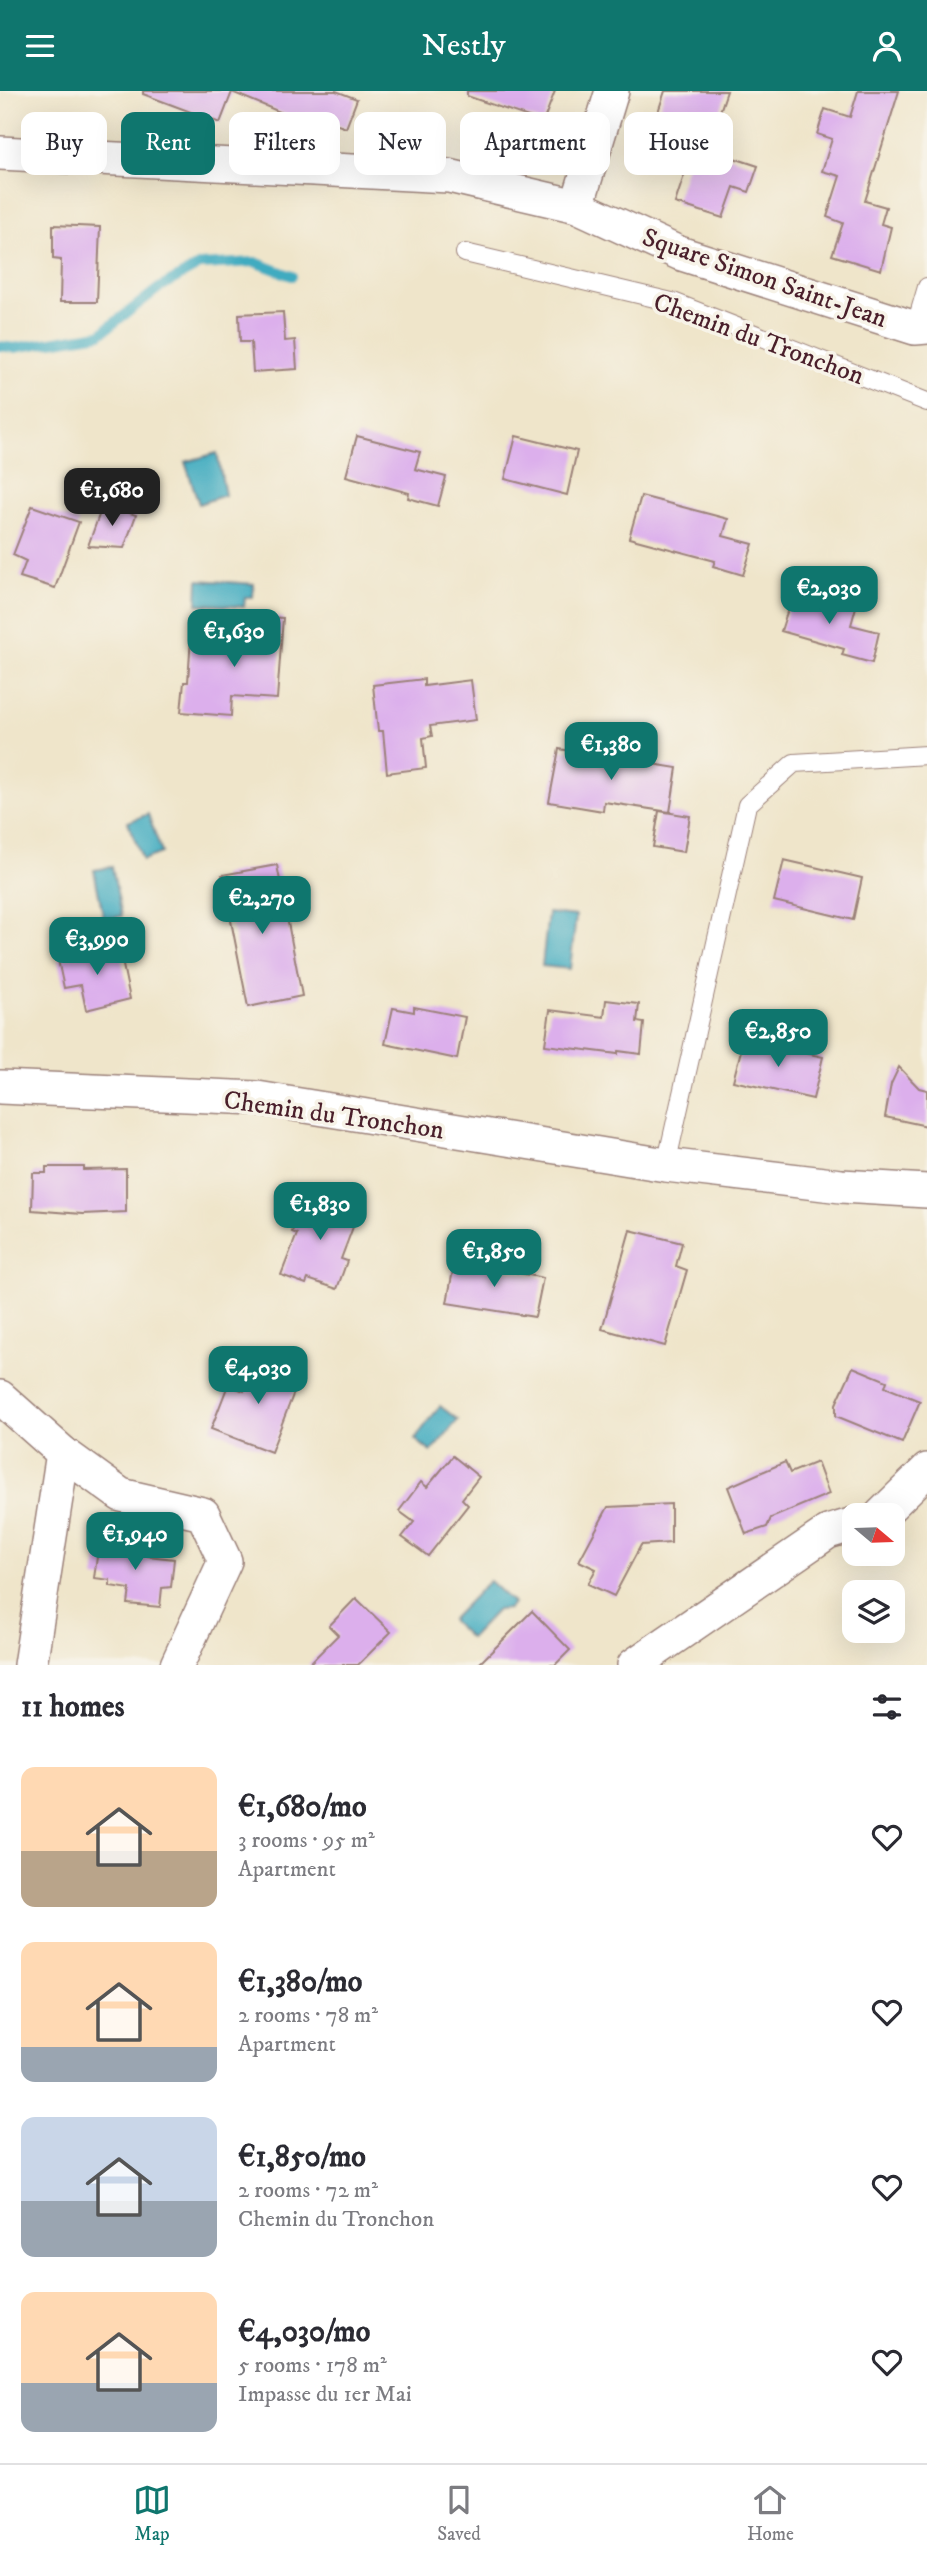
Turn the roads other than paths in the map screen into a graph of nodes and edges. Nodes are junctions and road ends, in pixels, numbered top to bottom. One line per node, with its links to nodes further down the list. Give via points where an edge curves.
1 (612, 91): 3 (street)
2 (0, 153): 3 (street, Square Simon Saint-Jean, via 449,176)
3 (578, 206): 6 (street, Square Simon Saint-Jean, via 679,253)
4 (465, 253): 7 (lane, Chemin du Tronchon, via 676,303)
5 (927, 287): 6 (lane, Square Simon Saint-Jean)
6 (921, 328)
7 (927, 402)
8 (927, 755): 10 (lane, via 794,763 747,805)
9 (0, 1087): 10 (street, Chemin du Tronchon, via 257,1098)
10 (666, 1165): 11 (street, Chemin du Tronchon, via 841,1186)
11 (927, 1191)
12 (0, 1397): 13 (street)
13 (63, 1453): 17 (street); 18 (street, via 121,1495 203,1514 225,1561)
14 (927, 1471): 15 (street)
15 (894, 1503)
16 (842, 1528): 19 (street, via 828,1532)
17 (30, 1665)
18 (177, 1665)
19 (634, 1665)

